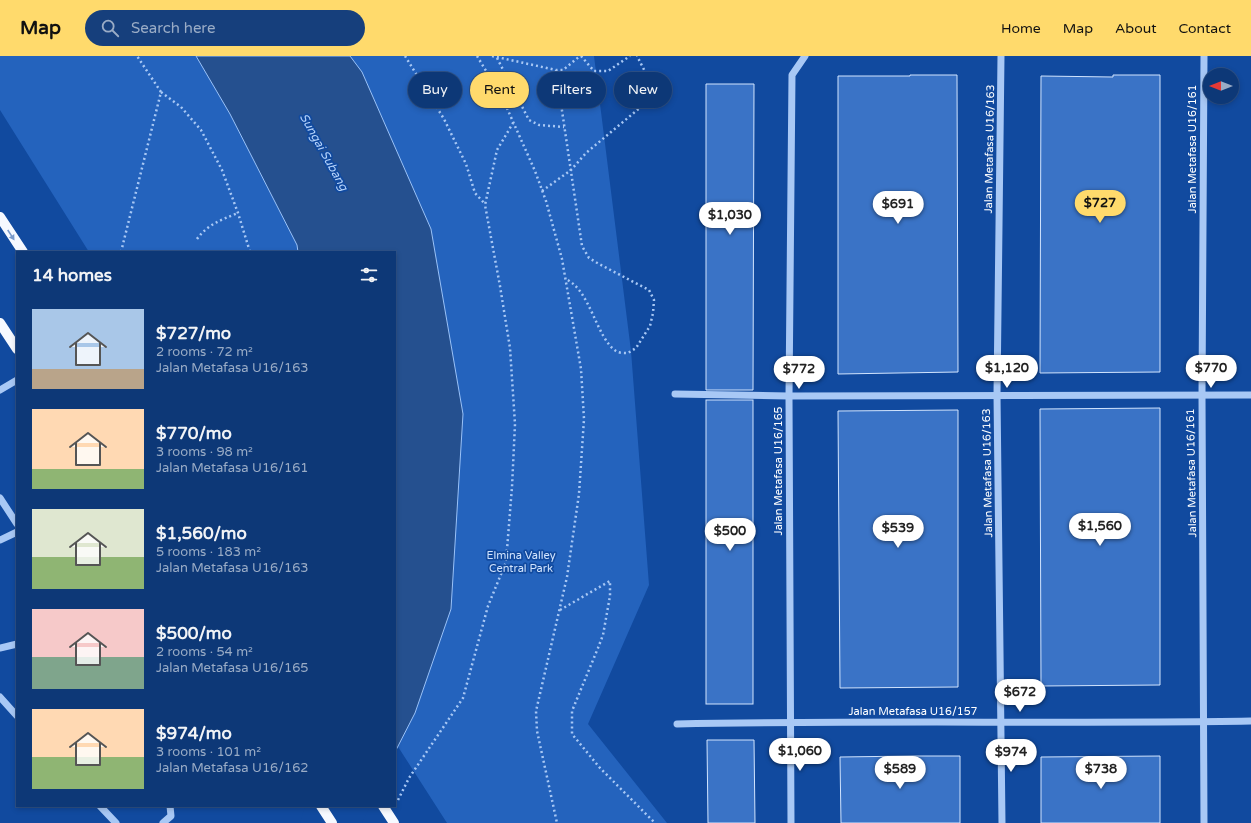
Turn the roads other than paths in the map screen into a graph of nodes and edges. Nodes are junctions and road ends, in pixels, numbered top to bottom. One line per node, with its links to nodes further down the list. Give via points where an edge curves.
1 (805, 56): 13 (street, Jalan Metafasa U16/165, via 792,75)
2 (1001, 56): 11 (street, Jalan Metafasa U16/163)
3 (1204, 56): 14 (street, Jalan Metafasa U16/161)
4 (0, 217): 5 (main road, one-way to 5)
5 (21, 251)
6 (0, 323): 7 (main road)
7 (16, 347)
8 (16, 381): 9 (street)
9 (0, 390)
10 (675, 394): 13 (street)
11 (997, 395): 13 (street); 14 (street); 26 (street, Jalan Metafasa U16/163)
12 (1251, 395): 14 (street)
13 (789, 396): 24 (street, Jalan Metafasa U16/165)
14 (1202, 396): 25 (street, Jalan Metafasa U16/161)
15 (0, 498): 16 (street)
16 (16, 522)
17 (16, 532): 18 (street)
18 (0, 540)
19 (16, 644): 20 (street)
20 (0, 648)
21 (0, 697): 22 (street)
22 (16, 715)
23 (1251, 721): 25 (street, Jalan Metafasa U16/157)
24 (790, 722): 26 (street, Jalan Metafasa U16/157); 27 (street, Jalan Metafasa U16/157); 36 (street, Jalan Metafasa U16/165)
25 (1204, 722): 26 (street, Jalan Metafasa U16/157); 38 (street, Jalan Metafasa U16/161)
26 (1001, 723): 37 (street, Jalan Metafasa U16/163)
27 (677, 724)
28 (101, 807): 32 (street)
29 (170, 807): 33 (street, via 171,816)
30 (322, 807): 34 (main road)
31 (384, 807): 35 (main road)
32 (116, 823)
33 (163, 823)
34 (332, 823)
35 (394, 823)
36 (791, 823)
37 (1002, 823)
38 (1204, 823)

